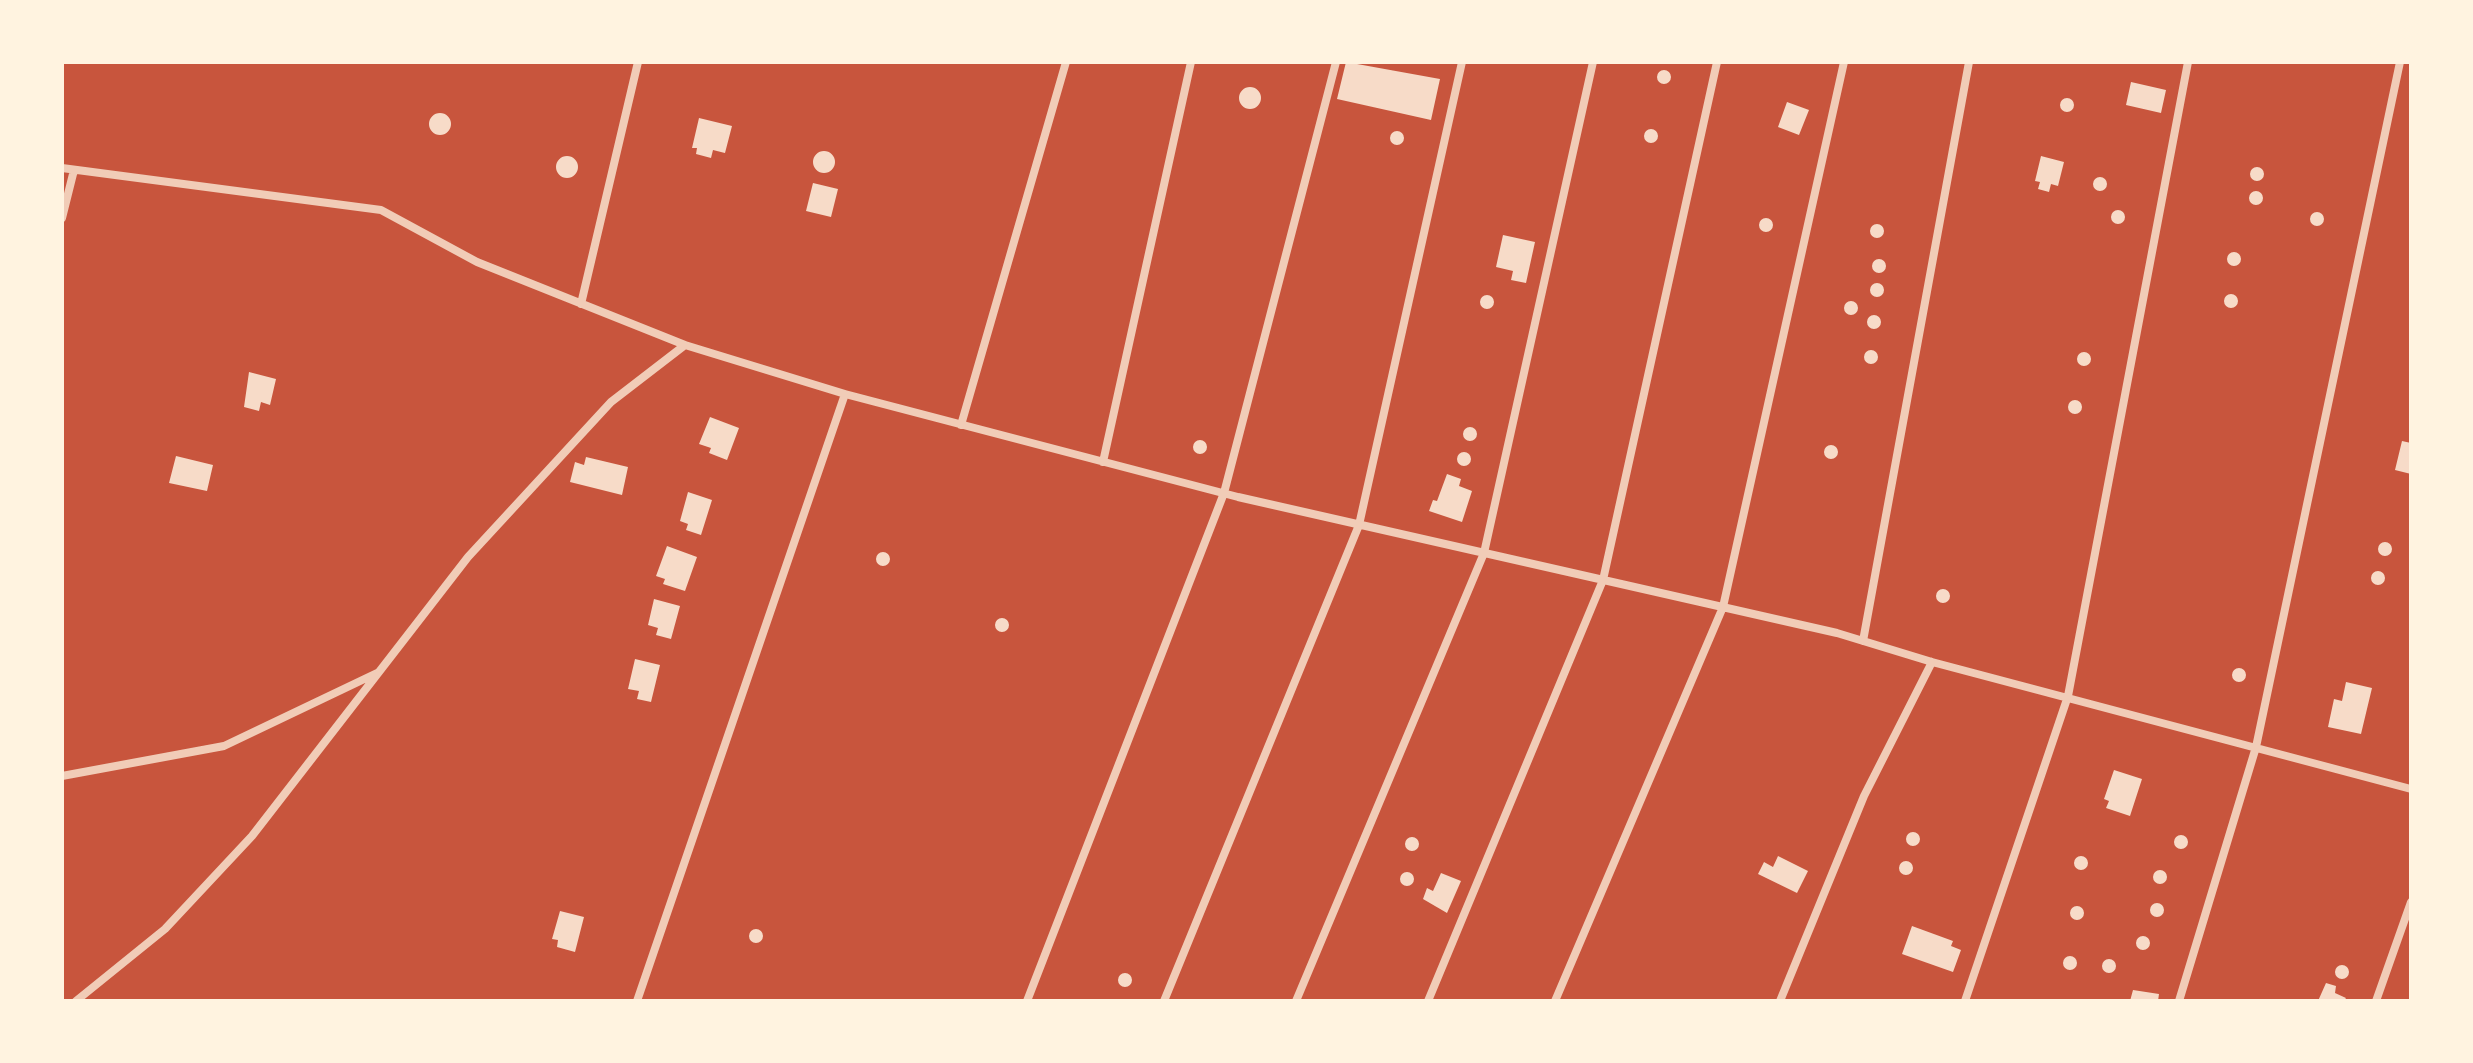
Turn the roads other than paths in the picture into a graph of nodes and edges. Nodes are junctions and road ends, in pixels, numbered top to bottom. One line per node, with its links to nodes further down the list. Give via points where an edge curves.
1 (638, 62): 15 (street)
2 (1066, 62): 18 (street)
3 (1191, 62): 19 (street)
4 (1336, 62): 20 (street)
5 (1462, 62): 21 (street)
6 (1593, 62): 22 (street)
7 (1717, 62): 23 (street)
8 (1844, 62): 24 (street)
9 (1969, 62): 25 (street)
10 (2188, 62): 28 (street)
11 (2400, 62): 29 (street)
12 (62, 168): 13 (street)
13 (74, 170): 14 (street); 15 (street, via 381,210 477,262)
14 (62, 218)
15 (581, 304): 16 (street)
16 (685, 345): 17 (street); 27 (street, via 611,402 468,557)
17 (845, 394): 18 (street); 34 (street)
18 (961, 425): 19 (street)
19 (1103, 462): 20 (street)
20 (1224, 493): 21 (street); 35 (street)
21 (1359, 525): 22 (street); 36 (street)
22 (1484, 553): 23 (street); 37 (street)
23 (1603, 580): 24 (street); 38 (street)
24 (1723, 607): 25 (street); 39 (street)
25 (1863, 641): 26 (street)
26 (1932, 662): 28 (street); 40 (street, via 1864,796)
27 (381, 671): 30 (street, via 224,746); 33 (street, via 252,836 165,929)
28 (2068, 696): 29 (street); 41 (street)
29 (2256, 747): 31 (street); 42 (street)
30 (62, 776)
31 (2411, 789)
32 (2411, 902): 43 (street)
33 (76, 1001)
34 (637, 1001)
35 (1027, 1001)
36 (1164, 1001)
37 (1296, 1001)
38 (1428, 1001)
39 (1555, 1001)
40 (1780, 1001)
41 (1965, 1001)
42 (2179, 1001)
43 (2376, 1001)

